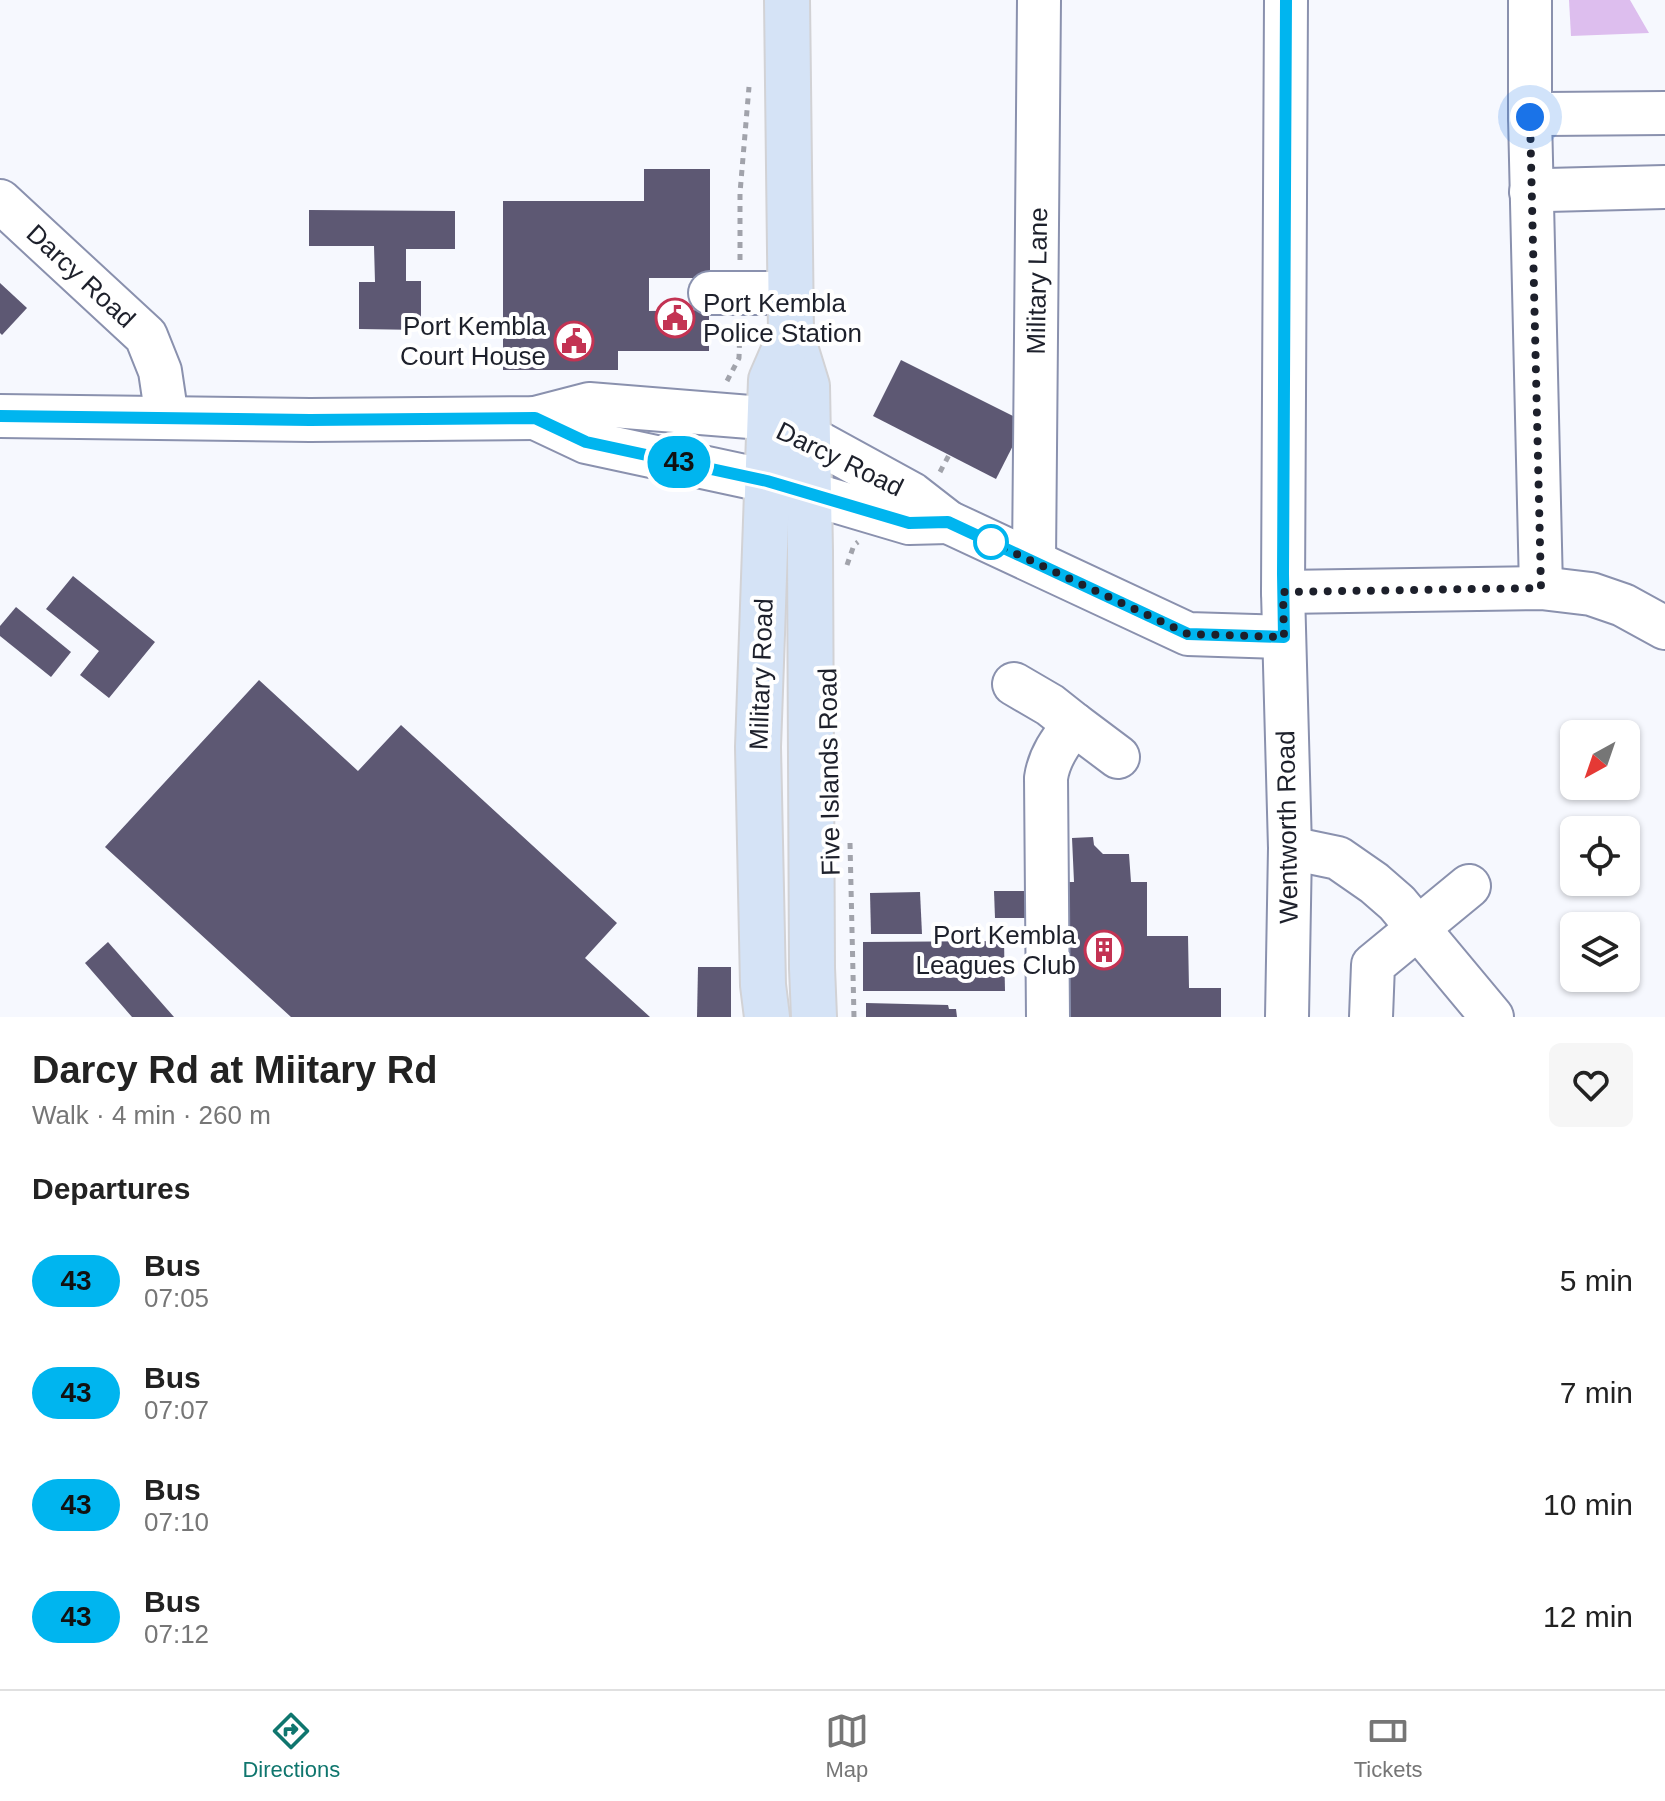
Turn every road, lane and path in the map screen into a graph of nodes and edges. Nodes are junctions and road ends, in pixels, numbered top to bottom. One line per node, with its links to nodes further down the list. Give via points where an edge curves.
1 (787, 0): 12 (main road, Military Road)
2 (1039, 0): 24 (street, Military Lane)
3 (1286, 0): 27 (street, Wentworth Road)
4 (1530, 0): 7 (street)
5 (749, 87): 11 (path)
6 (1665, 113): 7 (street)
7 (1530, 117): 9 (street)
8 (1665, 187): 9 (street)
9 (1531, 192): 26 (street)
10 (0, 201): 15 (street, Darcy Road, via 146,336 160,371)
11 (725, 293): 12 (street); 13 (path, via 739,358)
12 (791, 314): 17 (main road, Military Road, via 807,386)
13 (725, 385)
14 (0, 416): 15 (street)
15 (167, 418): 16 (street, Darcy Road)
16 (535, 418): 17 (street, Darcy Road, via 589,404 750,417); 20 (street, Darcy Road, via 586,442)
17 (789, 430): 20 (main road, Military Road); 21 (main road, Military Road); 22 (street, Darcy Road, via 912,494)
18 (949, 455): 19 (path)
19 (939, 474)
20 (767, 481): 21 (street, Darcy Road); 38 (main road, Military Road, via 758,747)
21 (809, 493): 22 (street, Darcy Road, via 909,523); 39 (main road, Military Road)
22 (948, 522): 24 (street, Darcy Road)
23 (860, 539): 25 (path)
24 (1034, 561): 29 (street, Darcy Road, via 1188,634)
25 (847, 565)
26 (1541, 588): 27 (street); 28 (street, via 1591,594)
27 (1283, 592): 29 (street, Wentworth Road)
28 (1665, 628)
29 (1284, 637): 34 (street, Wentworth Road)
30 (1014, 684): 31 (street)
31 (1074, 724): 32 (street); 41 (street, via 1052,756 1046,778)
32 (1118, 757)
33 (850, 843): 40 (path, Five Islands Road)
34 (1290, 848): 36 (street, via 1338,858 1397,903); 42 (street, Wentworth Road)
35 (1469, 886): 36 (street)
36 (1418, 929): 37 (street, via 1373,965); 43 (street)
37 (1378, 1009)
38 (767, 1017)
39 (814, 1017)
40 (854, 1017)
41 (1048, 1017)
42 (1287, 1017)
43 (1492, 1017)

